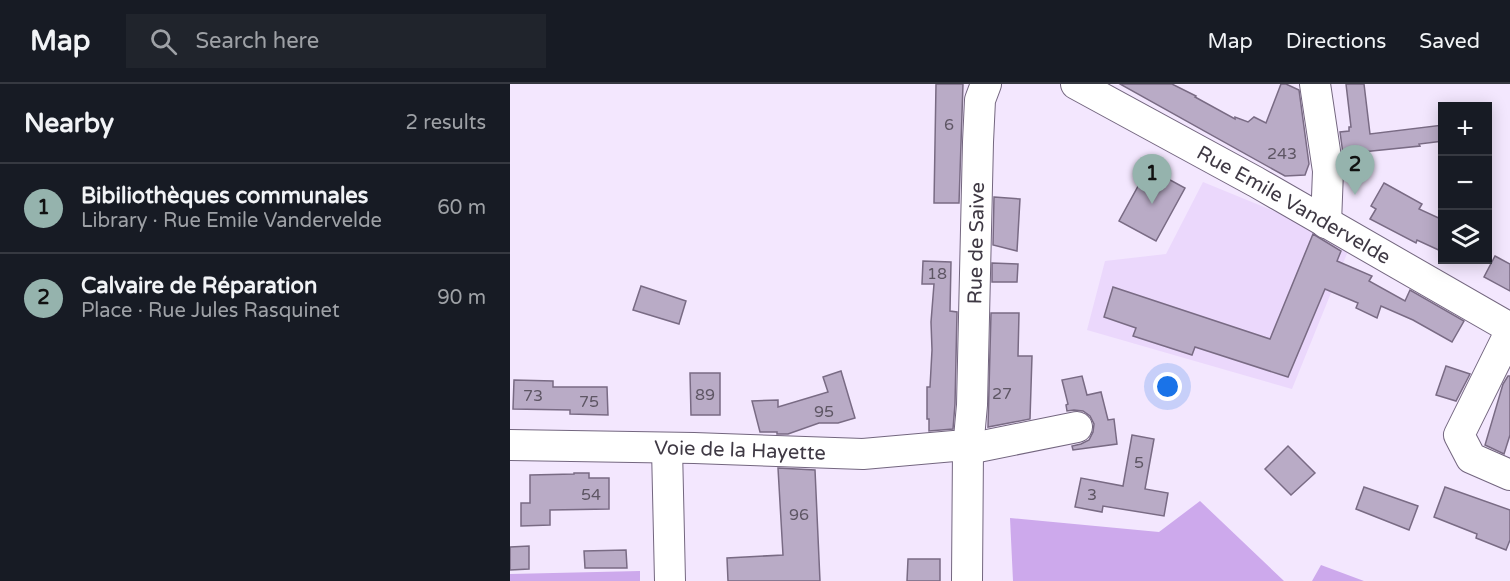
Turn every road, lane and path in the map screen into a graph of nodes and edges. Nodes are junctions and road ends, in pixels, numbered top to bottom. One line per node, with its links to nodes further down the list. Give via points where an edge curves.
1 (986, 84): 9 (street, Rue de Saive, via 980,100)
2 (1076, 84): 4 (street, Rue Emile Vandervelde)
3 (1315, 84): 4 (street, via 1328,171)
4 (1326, 223): 5 (street, Rue Emile Vandervelde)
5 (1510, 330): 10 (street, via 1460,435 1471,458)
6 (1077, 427): 9 (street, Voie de la Hayette)
7 (510, 445): 8 (street, Voie de la Hayette)
8 (667, 448): 9 (street, Voie de la Hayette, via 863,454); 11 (street)
9 (968, 448): 12 (street, Rue de Saive)
10 (1510, 475)
11 (670, 581)
12 (967, 581)

